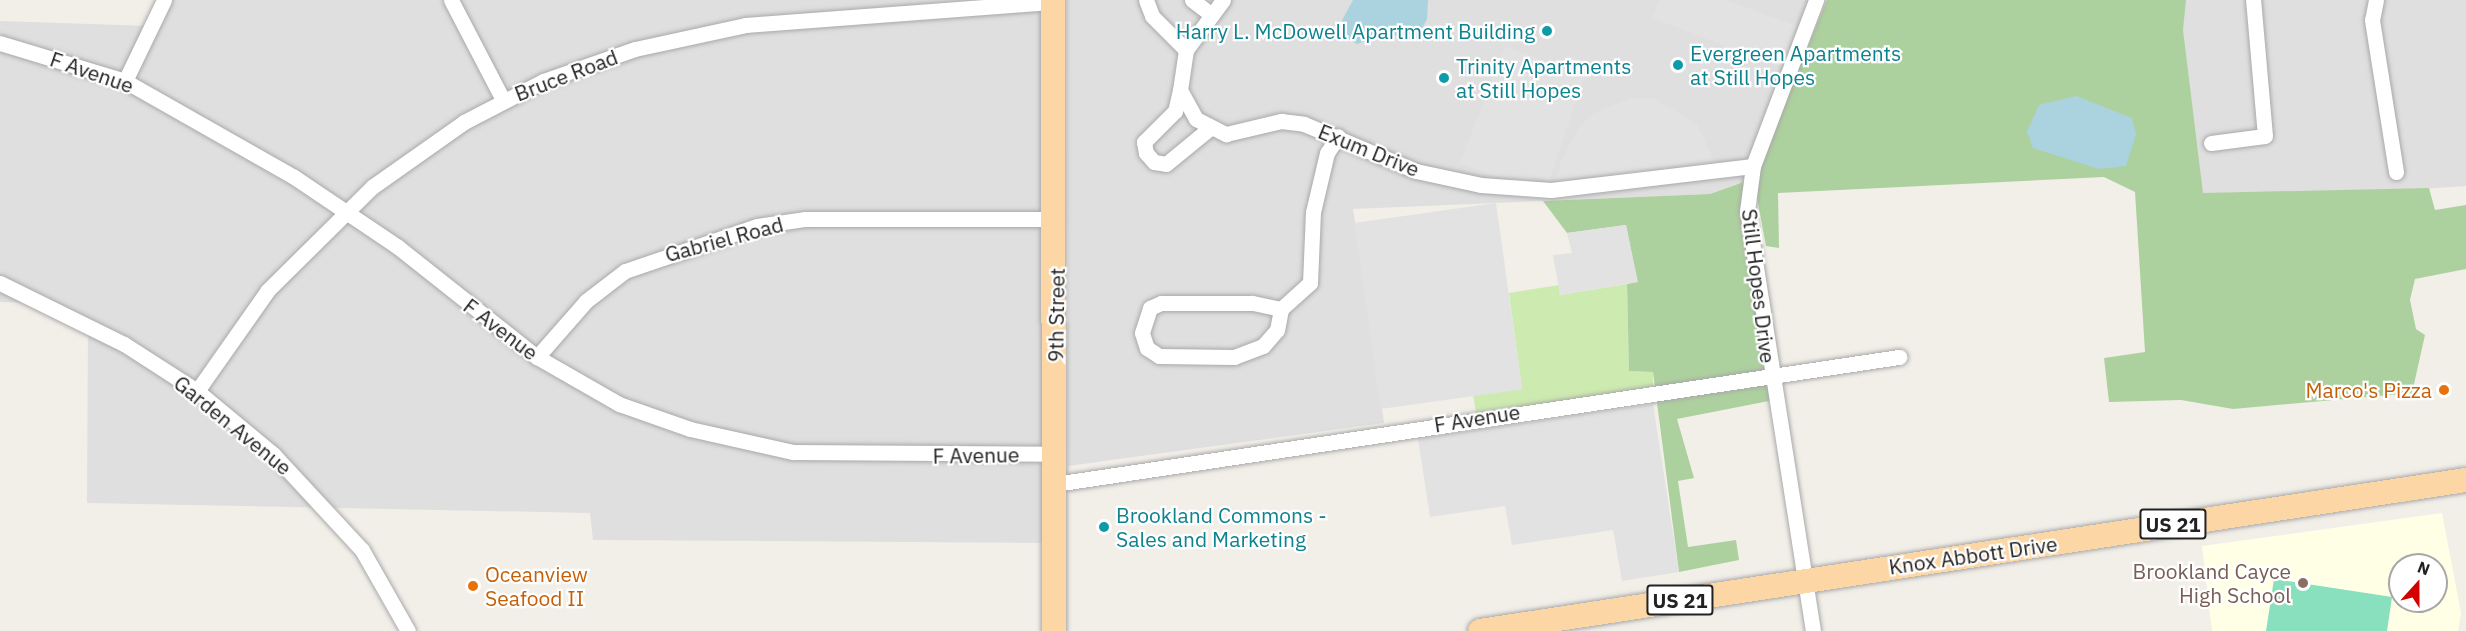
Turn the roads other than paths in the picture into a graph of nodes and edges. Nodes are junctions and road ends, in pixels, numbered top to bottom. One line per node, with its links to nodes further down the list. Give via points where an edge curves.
1 (164, 0): 13 (street)
2 (451, 0): 15 (street)
3 (1146, 0): 12 (street, via 1152,16)
4 (1192, 0): 10 (street)
5 (1223, 0): 10 (street)
6 (1816, 0): 19 (street, Still Hopes Drive)
7 (2253, 0): 18 (street, via 2265,136)
8 (2376, 0): 20 (street, via 2373,20)
9 (1053, 1): 15 (street, Bruce Road, via 736,26 607,58); 22 (main road, 9th Street)
10 (1212, 15): 12 (street)
11 (0, 43): 13 (street, F Avenue)
12 (1186, 50): 14 (street)
13 (125, 81): 21 (street, F Avenue)
14 (1180, 90): 16 (street, via 1191,112); 16 (street, via 1175,111 1144,142 1146,153 1154,162 1166,164)
15 (503, 100): 21 (street, Bruce Road, via 409,156)
16 (1210, 129): 17 (street, Exum Drive, via 1251,132 1281,121)
17 (1338, 136): 19 (street, Exum Drive, via 1416,171 1480,185 1551,190); 24 (street, via 1327,153 1313,212 1310,283)
18 (2211, 143)
19 (1753, 166): 27 (street, Still Hopes Drive, via 1747,211)
20 (2396, 172)
21 (346, 212): 25 (street, F Avenue); 28 (street, Bruce Road, via 268,290)
22 (1057, 219): 25 (street, Gabriel Road, via 805,219 757,226 625,271 586,301); 29 (main road, 9th Street)
23 (0, 284): 28 (street, Garden Avenue, via 124,344)
24 (1281, 309): 24 (street, via 1277,330 1263,346 1234,357 1159,356 1147,348 1142,333 1150,308 1161,303 1252,303)
25 (537, 357): 29 (street, F Avenue, via 619,404 767,448 859,456)
26 (1899, 357): 27 (street, F Avenue)
27 (1770, 372): 31 (street, F Avenue); 32 (street, Still Hopes Drive)
28 (197, 392): 33 (street, Garden Avenue, via 274,454 332,512 381,577)
29 (1055, 454): 31 (main road, 9th Street)
30 (2466, 480): 32 (main road, Knox Abbott Drive / US 21)
31 (1055, 484): 34 (main road, 9th Street)
32 (1805, 580): 35 (main road, Knox Abbott Drive / US 21); 36 (street, Still Hopes Drive)
33 (408, 631)
34 (1054, 631)
35 (1480, 631)
36 (1813, 631)

